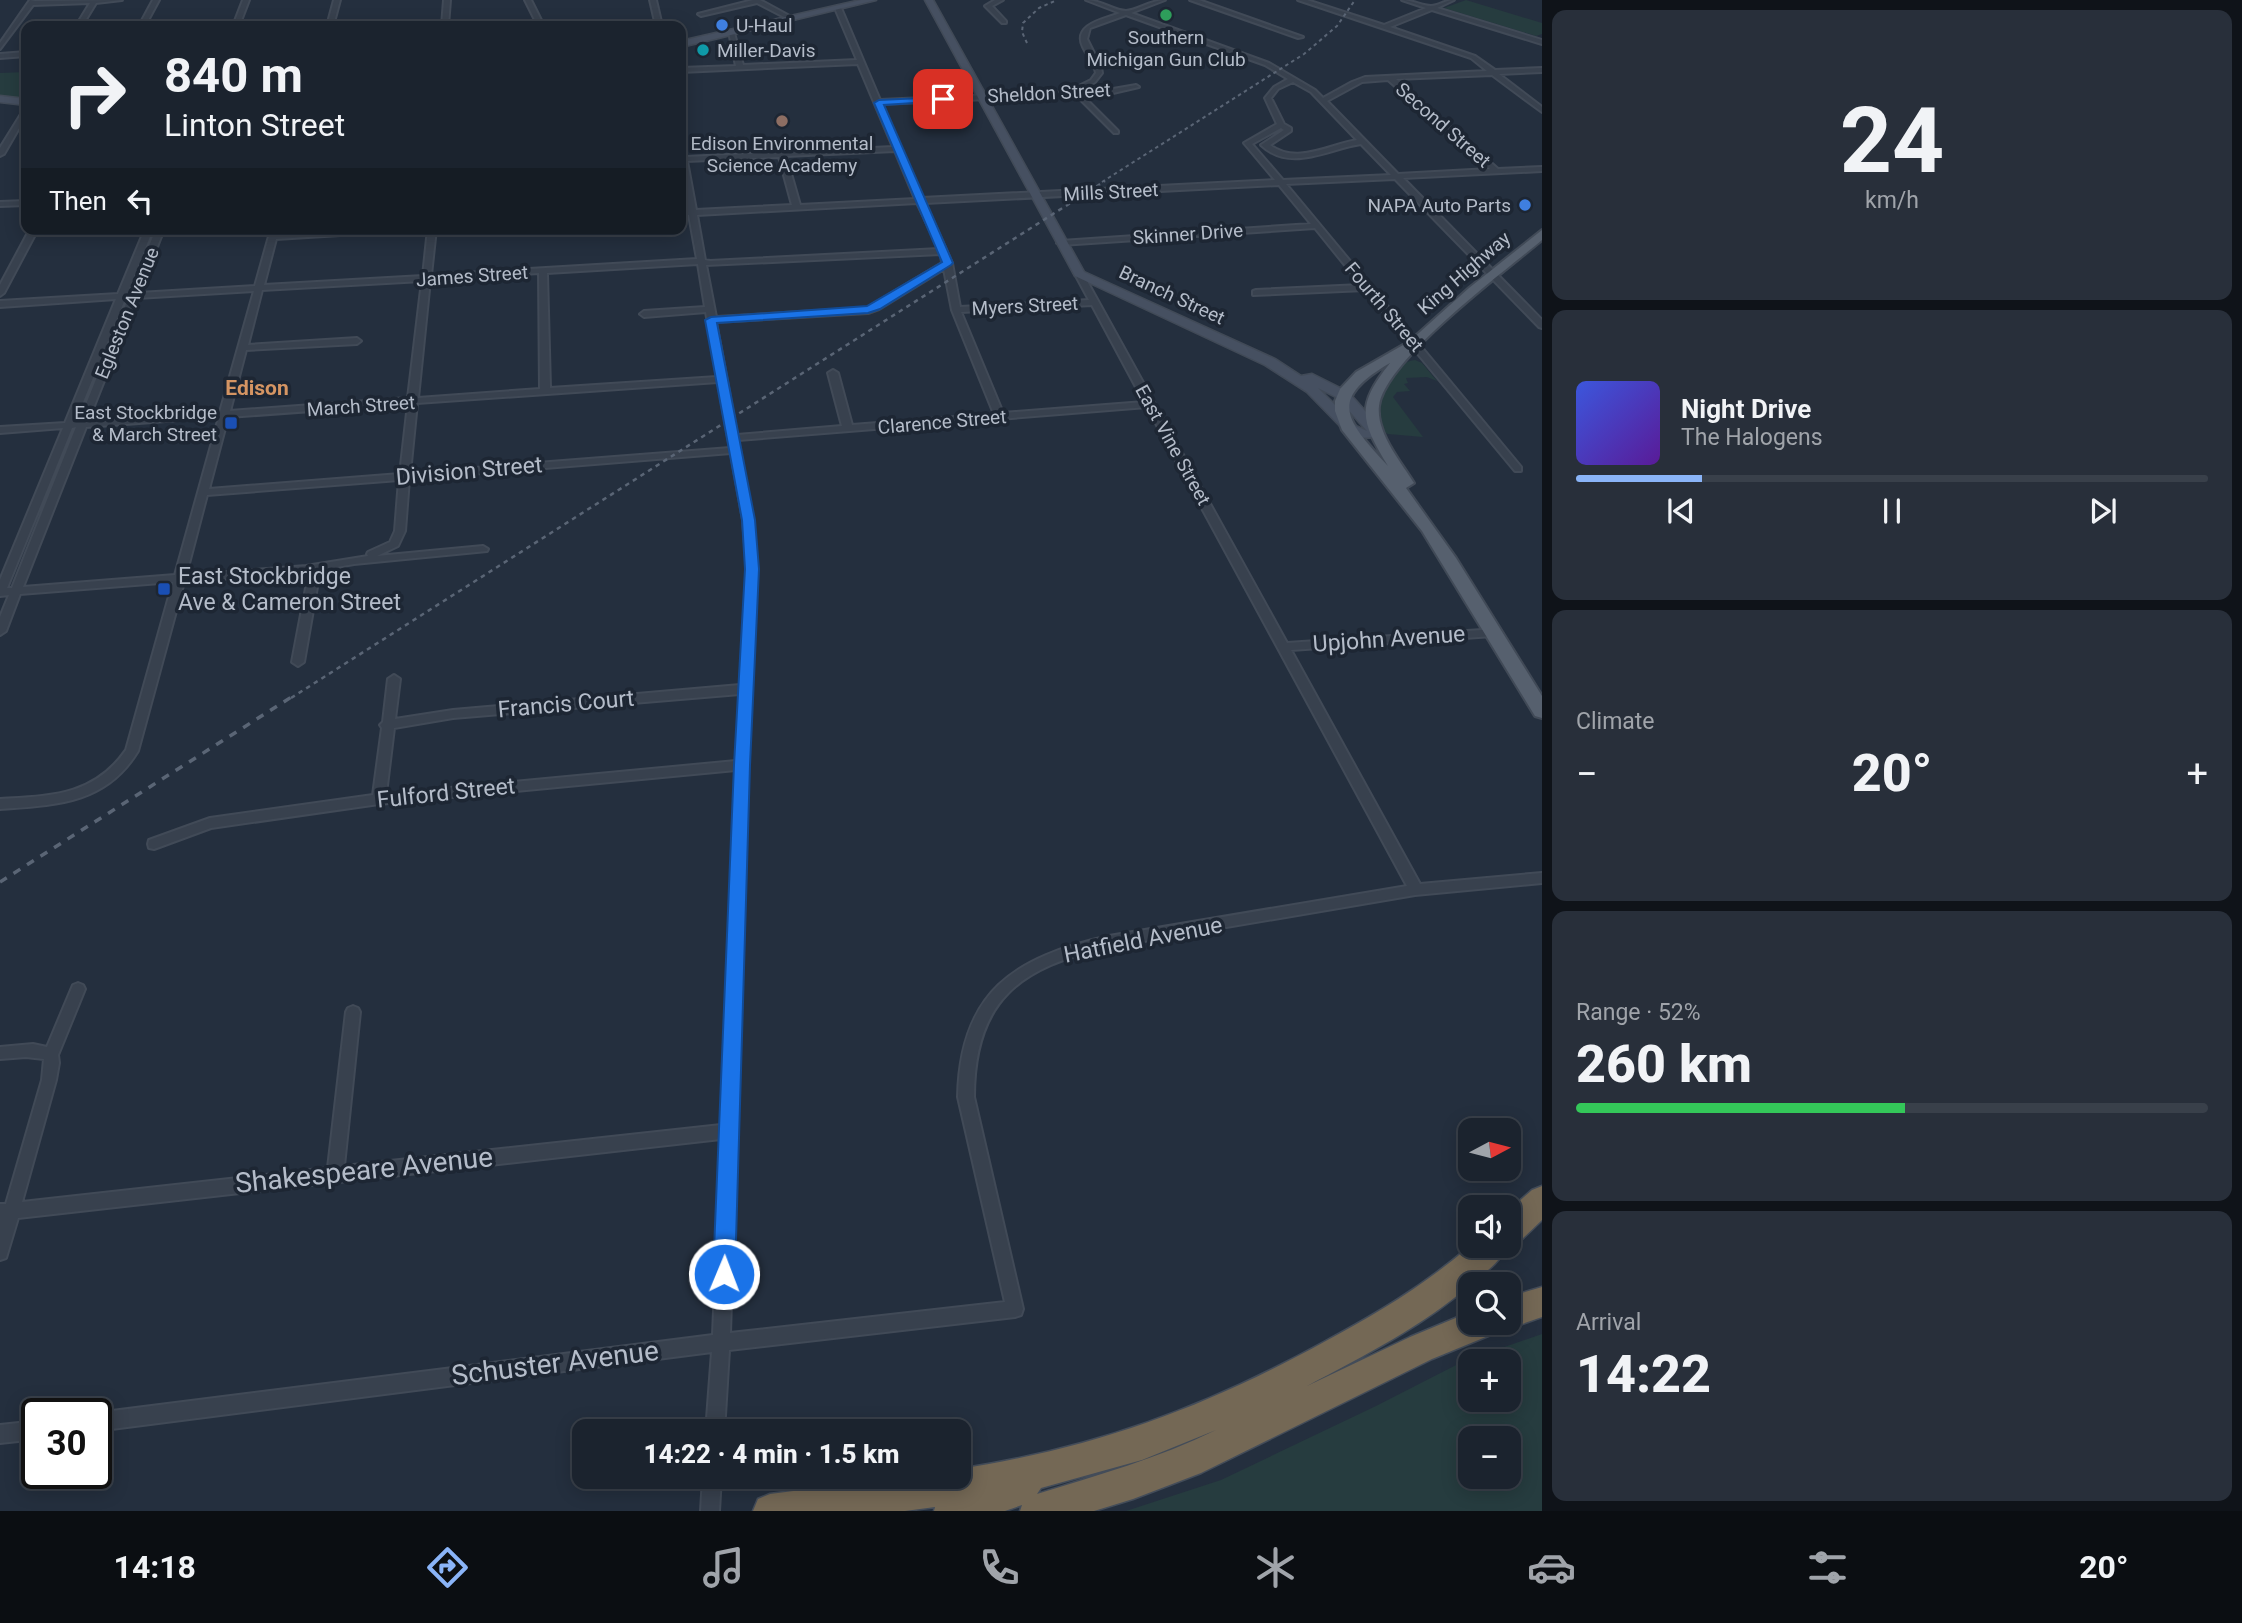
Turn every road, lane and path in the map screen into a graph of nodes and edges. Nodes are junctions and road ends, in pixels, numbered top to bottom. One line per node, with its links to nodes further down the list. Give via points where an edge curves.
1 (119, 0): 18 (street)
2 (156, 0): 27 (street)
3 (246, 0): 28 (street)
4 (337, 0): 29 (street)
5 (447, 0): 30 (street)
6 (528, 0): 31 (street)
7 (653, 0): 32 (street)
8 (757, 0): 23 (street); 25 (street)
9 (872, 0): 20 (street)
10 (929, 0): 53 (street, East Vine Street)
11 (1000, 0): 21 (street)
12 (1089, 0): 24 (street)
13 (1162, 0): 24 (street)
14 (1193, 0): 38 (street)
15 (1301, 0): 35 (street)
16 (1405, 0): 22 (street)
17 (1451, 0): 22 (street)
18 (95, 1): 19 (street); 26 (street)
19 (32, 2): 34 (street)
20 (843, 4): 25 (street); 44 (street)
21 (989, 4): 33 (street)
22 (1431, 8): 35 (street); 39 (street)
23 (701, 13)
24 (1125, 13): 50 (street, via 1267,64); 52 (street, via 1083,32 1082,41 1099,73 1088,85)
25 (792, 19): 37 (street)
26 (82, 21)
27 (145, 21)
28 (238, 21)
29 (331, 21)
30 (445, 21)
31 (538, 21)
32 (658, 21)
33 (1004, 22)
34 (14, 27): 36 (street); 41 (street)
35 (1385, 27): 48 (street, via 1468,55)
36 (0, 28)
37 (731, 33): 40 (street); 45 (street)
38 (1300, 37)
39 (1542, 42)
40 (686, 43)
41 (0, 47)
42 (21, 54): 43 (street)
43 (0, 55)
44 (861, 62): 45 (street); 57 (street)
45 (740, 67): 46 (street)
46 (686, 70)
47 (1542, 70): 48 (street)
48 (1495, 73): 49 (street); 58 (street)
49 (1390, 78): 55 (street, via 1359,80); 69 (street, Second Street)
50 (1293, 79): 55 (street); 60 (street, via 1268,98)
51 (1136, 87): 52 (street, Sheldon Street)
52 (1063, 93): 53 (street, Sheldon Street); 61 (street, via 1082,98)
53 (982, 97): 57 (street, Sheldon Street); 72 (street, East Vine Street)
54 (0, 99): 56 (street)
55 (1323, 100): 62 (street)
56 (21, 101)
57 (879, 103): 64 (street)
58 (1542, 110)
59 (21, 119): 65 (street)
60 (1281, 125): 62 (street, via 1287,131 1265,145 1287,156 1322,154 1342,144); 63 (street, via 1248,143)
61 (1116, 132)
62 (1364, 141): 70 (street)
63 (1250, 146): 71 (street, Fourth Street)
64 (898, 149): 66 (street); 73 (street)
65 (0, 154)
66 (782, 154): 67 (street); 76 (street)
67 (686, 164)
68 (1542, 169): 69 (street, Mills Street)
69 (1496, 171): 70 (street, Mills Street)
70 (1399, 176): 71 (street, Mills Street); 93 (street)
71 (1281, 182): 72 (street, Mills Street); 78 (street, Fourth Street)
72 (1035, 196): 73 (street, Mills Street); 85 (street, East Vine Street)
73 (920, 201): 76 (street, Mills Street); 88 (street)
74 (21, 203): 75 (street)
75 (0, 204)
76 (797, 208): 77 (street, Mills Street)
77 (686, 213): 89 (street)
78 (1315, 226): 85 (street, Skinner Drive); 95 (street, Fourth Street)
79 (1542, 234): 93 (main road, King Highway)
80 (31, 235): 97 (street)
81 (147, 235): 87 (street, Egleston Avenue)
82 (158, 235): 86 (street, Egleston Avenue)
83 (272, 235): 96 (street)
84 (431, 235): 94 (street)
85 (1061, 243): 92 (street, East Vine Street)
86 (154, 244): 87 (street); 101 (street, Egleston Avenue)
87 (143, 245): 100 (street, Egleston Avenue)
88 (944, 250): 89 (street, James Street); 90 (street)
89 (700, 261): 91 (street, James Street); 106 (street)
90 (948, 263): 104 (street); 106 (street, via 868,310)
91 (543, 272): 94 (street, James Street); 116 (street)
92 (1079, 274): 98 (street, Branch Street); 102 (street, East Vine Street)
93 (1493, 275): 107 (street); 109 (main road, King Highway)
94 (426, 280): 96 (street, James Street); 118 (street)
95 (1367, 287): 99 (street); 109 (street, Fourth Street)
96 (258, 290): 101 (street, James Street); 110 (street)
97 (0, 293)
98 (1120, 293): 102 (street, via 1100,293); 111 (street, Branch Street)
99 (1256, 293)
100 (121, 297): 101 (street, James Street); 103 (street, James Street); 113 (street, Egleston Avenue)
101 (133, 297): 112 (street, Egleston Avenue)
102 (1093, 301): 104 (street, Myers Street); 119 (street, East Vine Street)
103 (0, 304)
104 (956, 310): 121 (street)
105 (644, 314): 106 (street)
106 (710, 315): 115 (street)
107 (1542, 325)
108 (357, 341): 110 (street)
109 (1415, 344): 117 (main road, King Highway, via 1358,377); 127 (main road, King Highway, via 1374,393); 129 (street, Fourth Street)
110 (242, 348): 120 (street)
111 (1250, 352): 117 (street, Branch Street); 124 (street, Branch Street, via 1312,389)
112 (109, 357): 113 (street); 123 (street, Egleston Avenue)
113 (96, 358): 122 (street, Egleston Avenue)
114 (833, 373): 126 (street)
115 (722, 379): 116 (street, March Street); 128 (street)
116 (545, 393): 118 (street, March Street)
117 (1343, 396): 124 (main road, via 1341,410); 127 (street, Branch Street)
118 (413, 402): 120 (street, March Street); 130 (street)
119 (1150, 404): 121 (street, Clarence Street); 143 (street, East Vine Street)
120 (224, 415): 123 (street, March Street); 131 (street)
121 (1000, 417): 126 (street, Clarence Street)
122 (68, 425): 123 (street, March Street); 125 (street, March Street); 133 (street, Egleston Avenue)
123 (82, 425): 132 (street, Egleston Avenue)
124 (1347, 427): 127 (street, via 1361,435); 134 (main road, King Highway)
125 (0, 430)
126 (848, 430): 128 (street, Clarence Street)
127 (1378, 434): 134 (main road, King Highway)
128 (734, 444): 130 (street, Division Street); 146 (street, via 752,557)
129 (1518, 469)
130 (404, 476): 131 (street, Division Street); 136 (street, via 398,539 385,550)
131 (203, 492): 138 (street)
132 (52, 501): 133 (street); 139 (street, Egleston Avenue)
133 (37, 502): 140 (street, Egleston Avenue)
134 (1427, 525): 142 (main road, King Highway)
135 (483, 549): 136 (street)
136 (354, 561): 137 (street)
137 (315, 568): 138 (street); 144 (street)
138 (178, 578): 139 (street); 151 (street, via 137,738 127,760 113,776 78,796)
139 (16, 590): 140 (street); 141 (street, Egleston Avenue)
140 (0, 592)
141 (0, 631)
142 (1493, 632): 143 (street, Upjohn Avenue); 147 (main road, King Highway)
143 (1284, 647): 154 (street, East Vine Street)
144 (298, 662)
145 (394, 679): 148 (street)
146 (746, 689): 148 (street, Francis Court, via 453,714); 149 (street)
147 (1542, 711)
148 (386, 725): 150 (street)
149 (742, 765): 150 (street, Fulford Street); 159 (street)
150 (379, 799): 152 (street, Fulford Street, via 210,823)
151 (0, 804)
152 (154, 844)
153 (1542, 878): 154 (street, Hatfield Avenue)
154 (1416, 890): 167 (street, Hatfield Avenue, via 1079,949 1026,970 1001,991 974,1031 965,1071 966,1097)
155 (78, 989): 158 (street)
156 (353, 1013): 160 (street)
157 (0, 1053): 158 (street)
158 (51, 1055): 162 (street, via 52,1067)
159 (727, 1131): 160 (street, Shakespeare Avenue); 170 (street)
160 (335, 1173): 162 (street, Shakespeare Avenue)
161 (1542, 1200): 163 (highway)
162 (6, 1211): 164 (street)
163 (1521, 1220)
164 (0, 1252)
165 (1478, 1258): 175 (highway, via 1435,1295 1297,1376 1116,1451)
166 (1542, 1302): 168 (highway)
167 (1015, 1309): 170 (street, Schuster Avenue)
168 (1521, 1309)
169 (1458, 1333): 180 (highway, via 1189,1461)
170 (721, 1344): 171 (street); 172 (street, Schuster Avenue)
171 (716, 1419)
172 (112, 1420)
173 (21, 1432): 174 (street)
174 (0, 1434)
175 (1030, 1474): 178 (highway); 179 (highway, via 1020,1489)
176 (711, 1489): 177 (street)
177 (710, 1511)
178 (770, 1511)
179 (951, 1511)
180 (1037, 1511)

